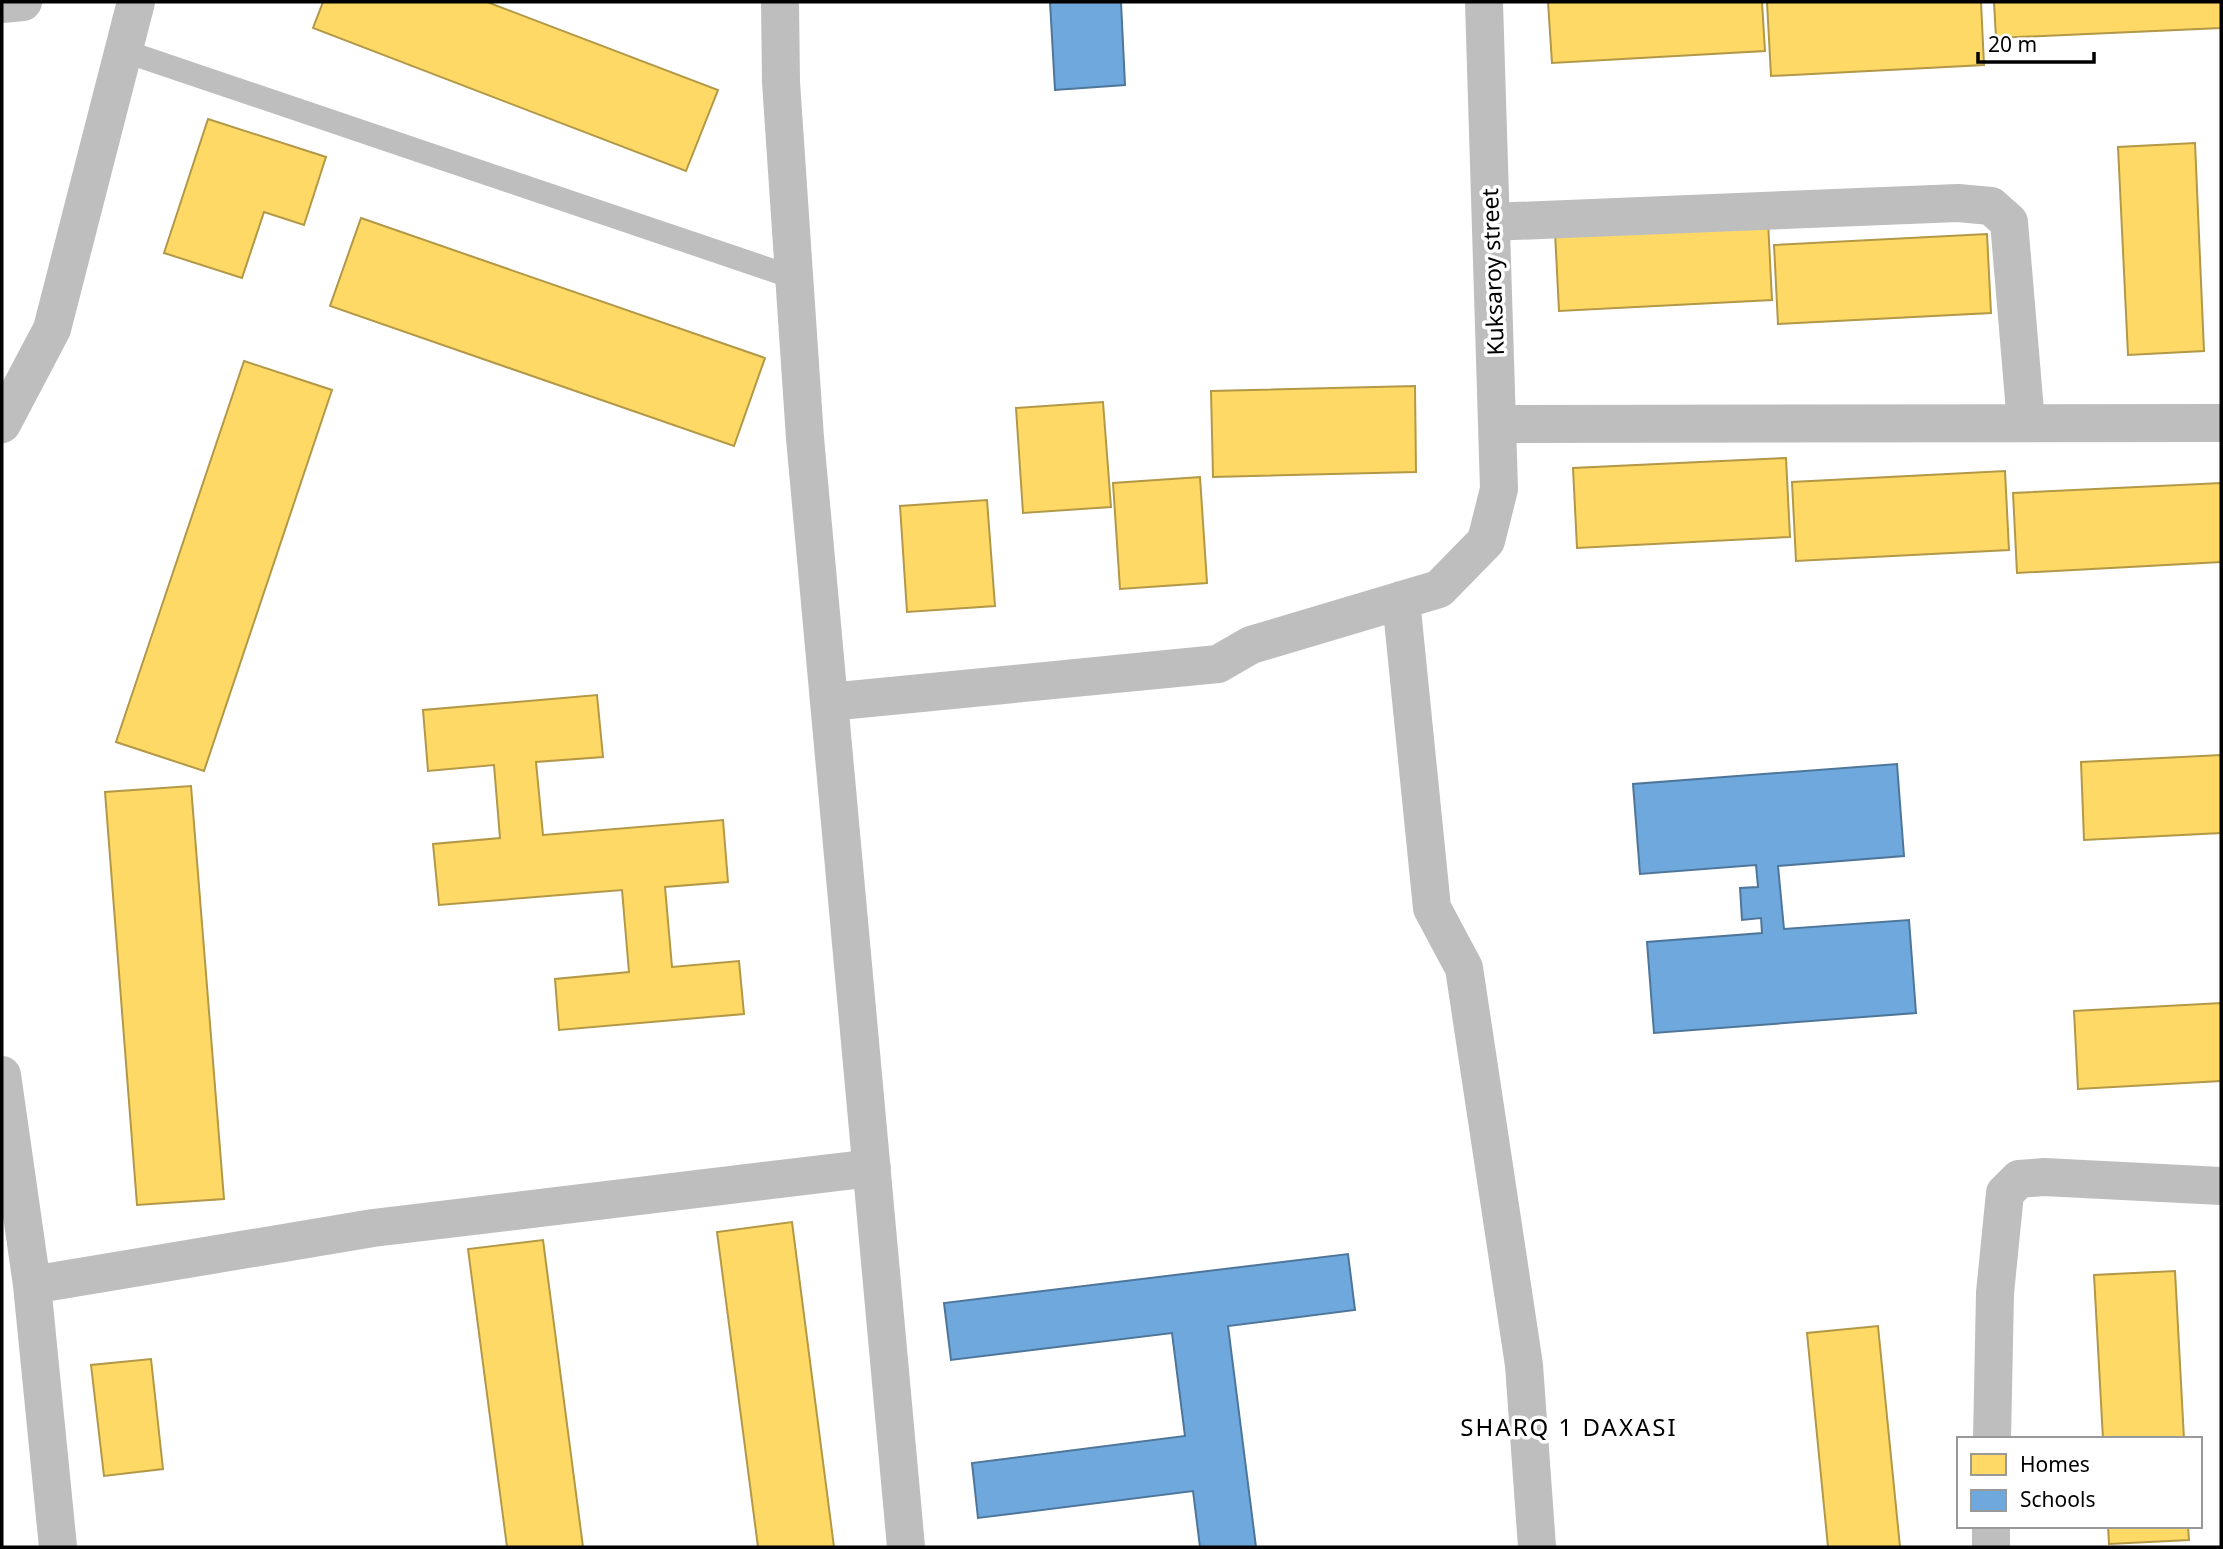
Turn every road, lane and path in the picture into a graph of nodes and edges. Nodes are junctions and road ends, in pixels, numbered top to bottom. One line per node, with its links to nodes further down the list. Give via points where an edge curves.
1 (23, 2): 5 (street)
2 (136, 2): 6 (street)
3 (780, 2): 8 (street)
4 (1484, 2): 7 (street, Kuksaroy street)
5 (2, 4)
6 (124, 51): 8 (lane); 11 (street, via 52,329)
7 (1491, 222): 9 (street, via 1958,202 1991,205 2008,222); 12 (street, Kuksaroy street)
8 (794, 278): 14 (street)
9 (2026, 423): 10 (street); 12 (street)
10 (2221, 423)
11 (2, 424)
12 (1497, 424): 13 (street, Kuksaroy street, via 1499,489 1486,541 1439,589)
13 (1401, 600): 14 (street, via 1251,645 1218,664); 23 (street, via 1432,908 1464,968 1524,1365)
14 (829, 702): 16 (street)
15 (2, 1075): 18 (street)
16 (872, 1168): 18 (street, via 373,1228); 22 (street)
17 (2221, 1186): 19 (street, via 2045,1177 2019,1179 2005,1193 1995,1293)
18 (32, 1285): 21 (street)
19 (1993, 1437)
20 (1991, 1528): 24 (street)
21 (58, 1547)
22 (906, 1547)
23 (1537, 1547)
24 (1991, 1547)

